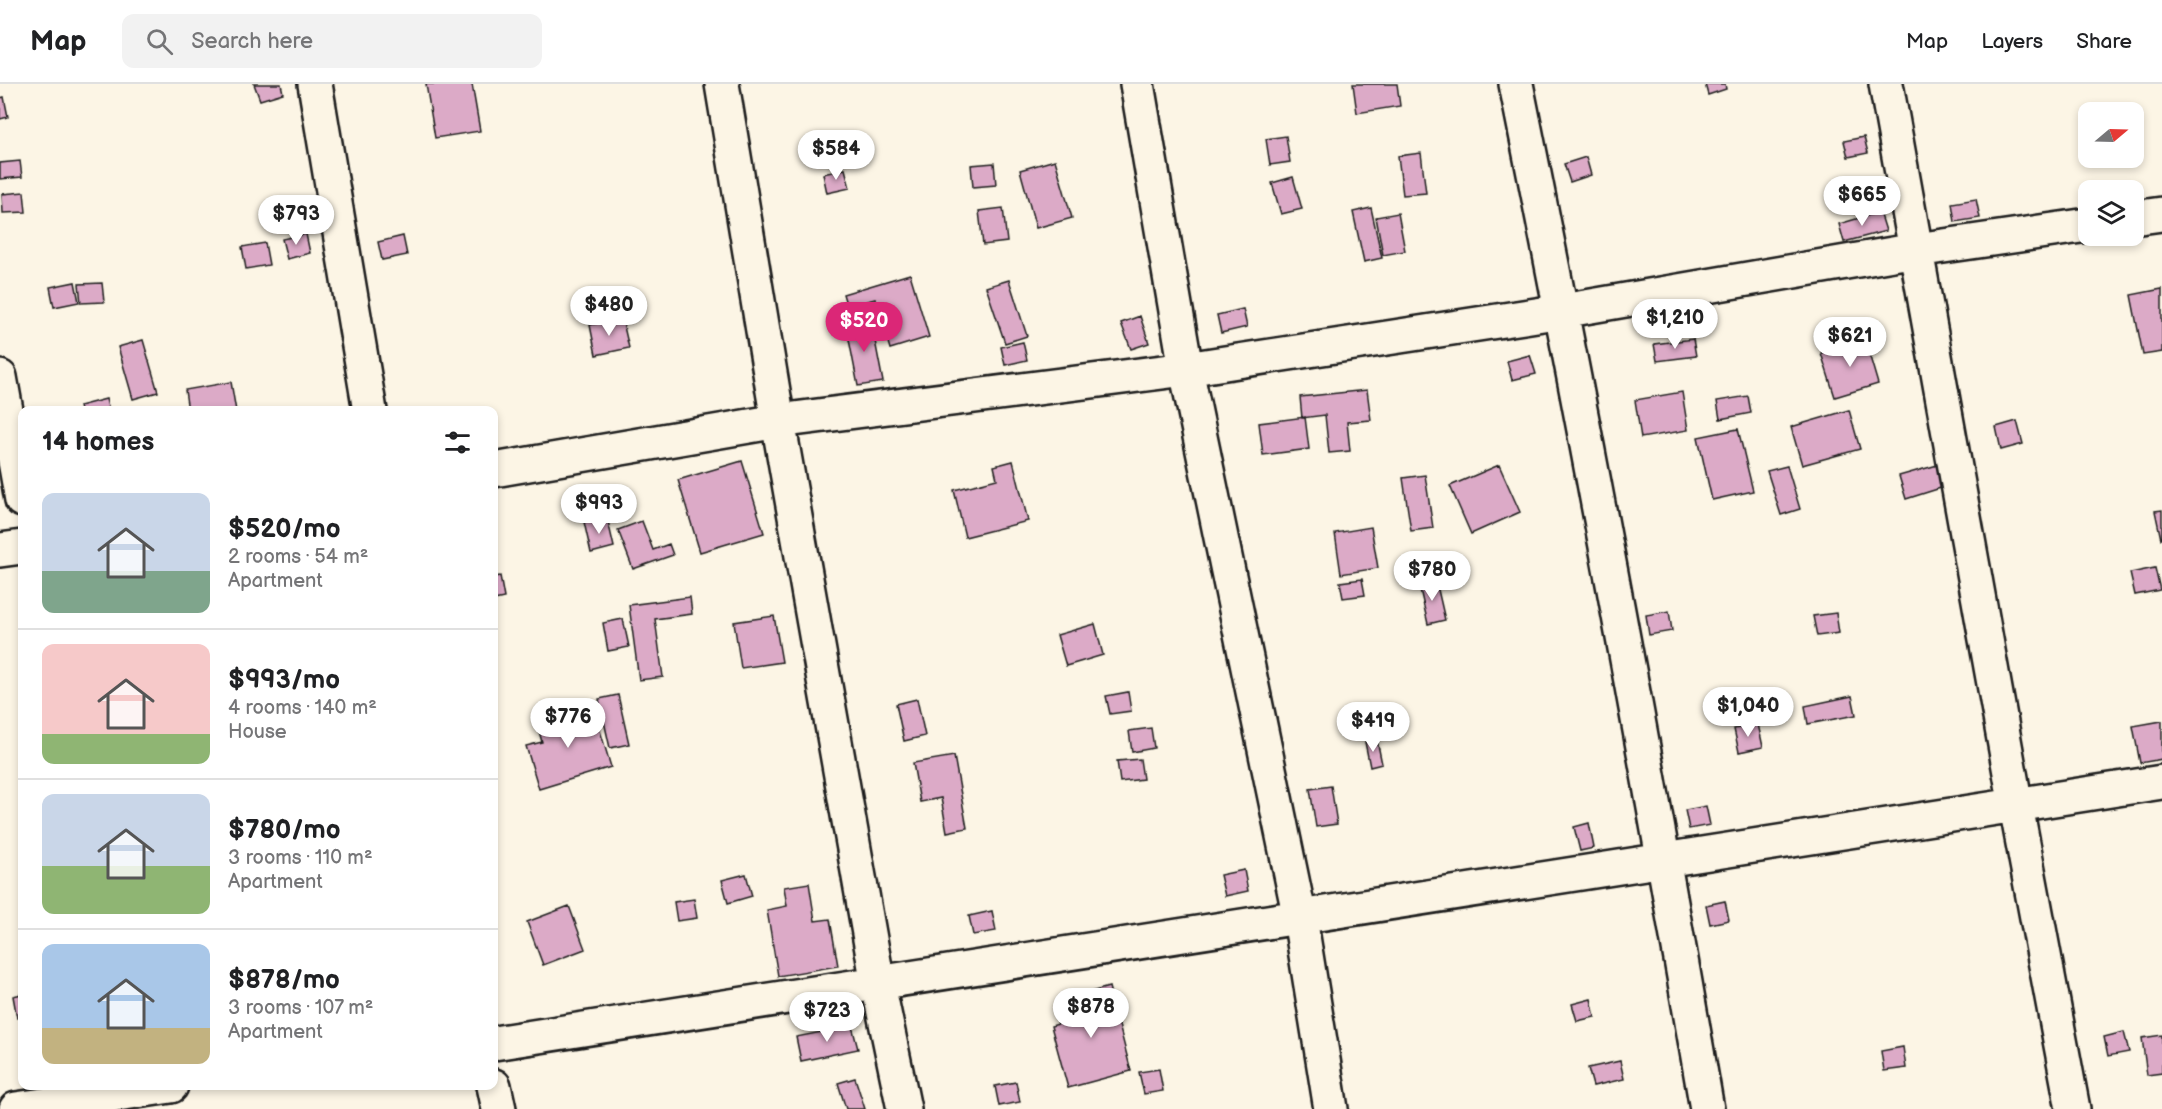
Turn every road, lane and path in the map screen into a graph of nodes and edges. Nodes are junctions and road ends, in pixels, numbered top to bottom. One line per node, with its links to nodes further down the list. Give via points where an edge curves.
1 (315, 84): 13 (street)
2 (722, 84): 14 (street)
3 (1137, 84): 11 (street)
4 (1516, 84): 10 (street)
5 (1886, 84): 9 (street)
6 (2162, 214): 7 (street)
7 (2144, 216)
8 (2078, 226): 9 (street)
9 (1916, 250): 10 (street); 20 (street)
10 (1562, 311): 11 (street); 21 (street)
11 (1186, 369): 14 (street); 22 (street)
12 (0, 377): 16 (street)
13 (369, 406)
14 (778, 422): 15 (street); 23 (street)
15 (498, 469)
16 (18, 478)
17 (18, 548): 18 (street)
18 (0, 550)
19 (2162, 782): 20 (street)
20 (2016, 806): 21 (street); 33 (street)
21 (1664, 861): 22 (street); 32 (street)
22 (1300, 918): 23 (street); 31 (street)
23 (878, 984): 24 (street); 30 (street)
24 (498, 1042)
25 (154, 1090): 27 (street)
26 (495, 1090): 29 (street)
27 (132, 1095): 28 (street)
28 (16, 1109)
29 (499, 1109)
30 (904, 1109)
31 (1331, 1109)
32 (1707, 1109)
33 (2073, 1109)

